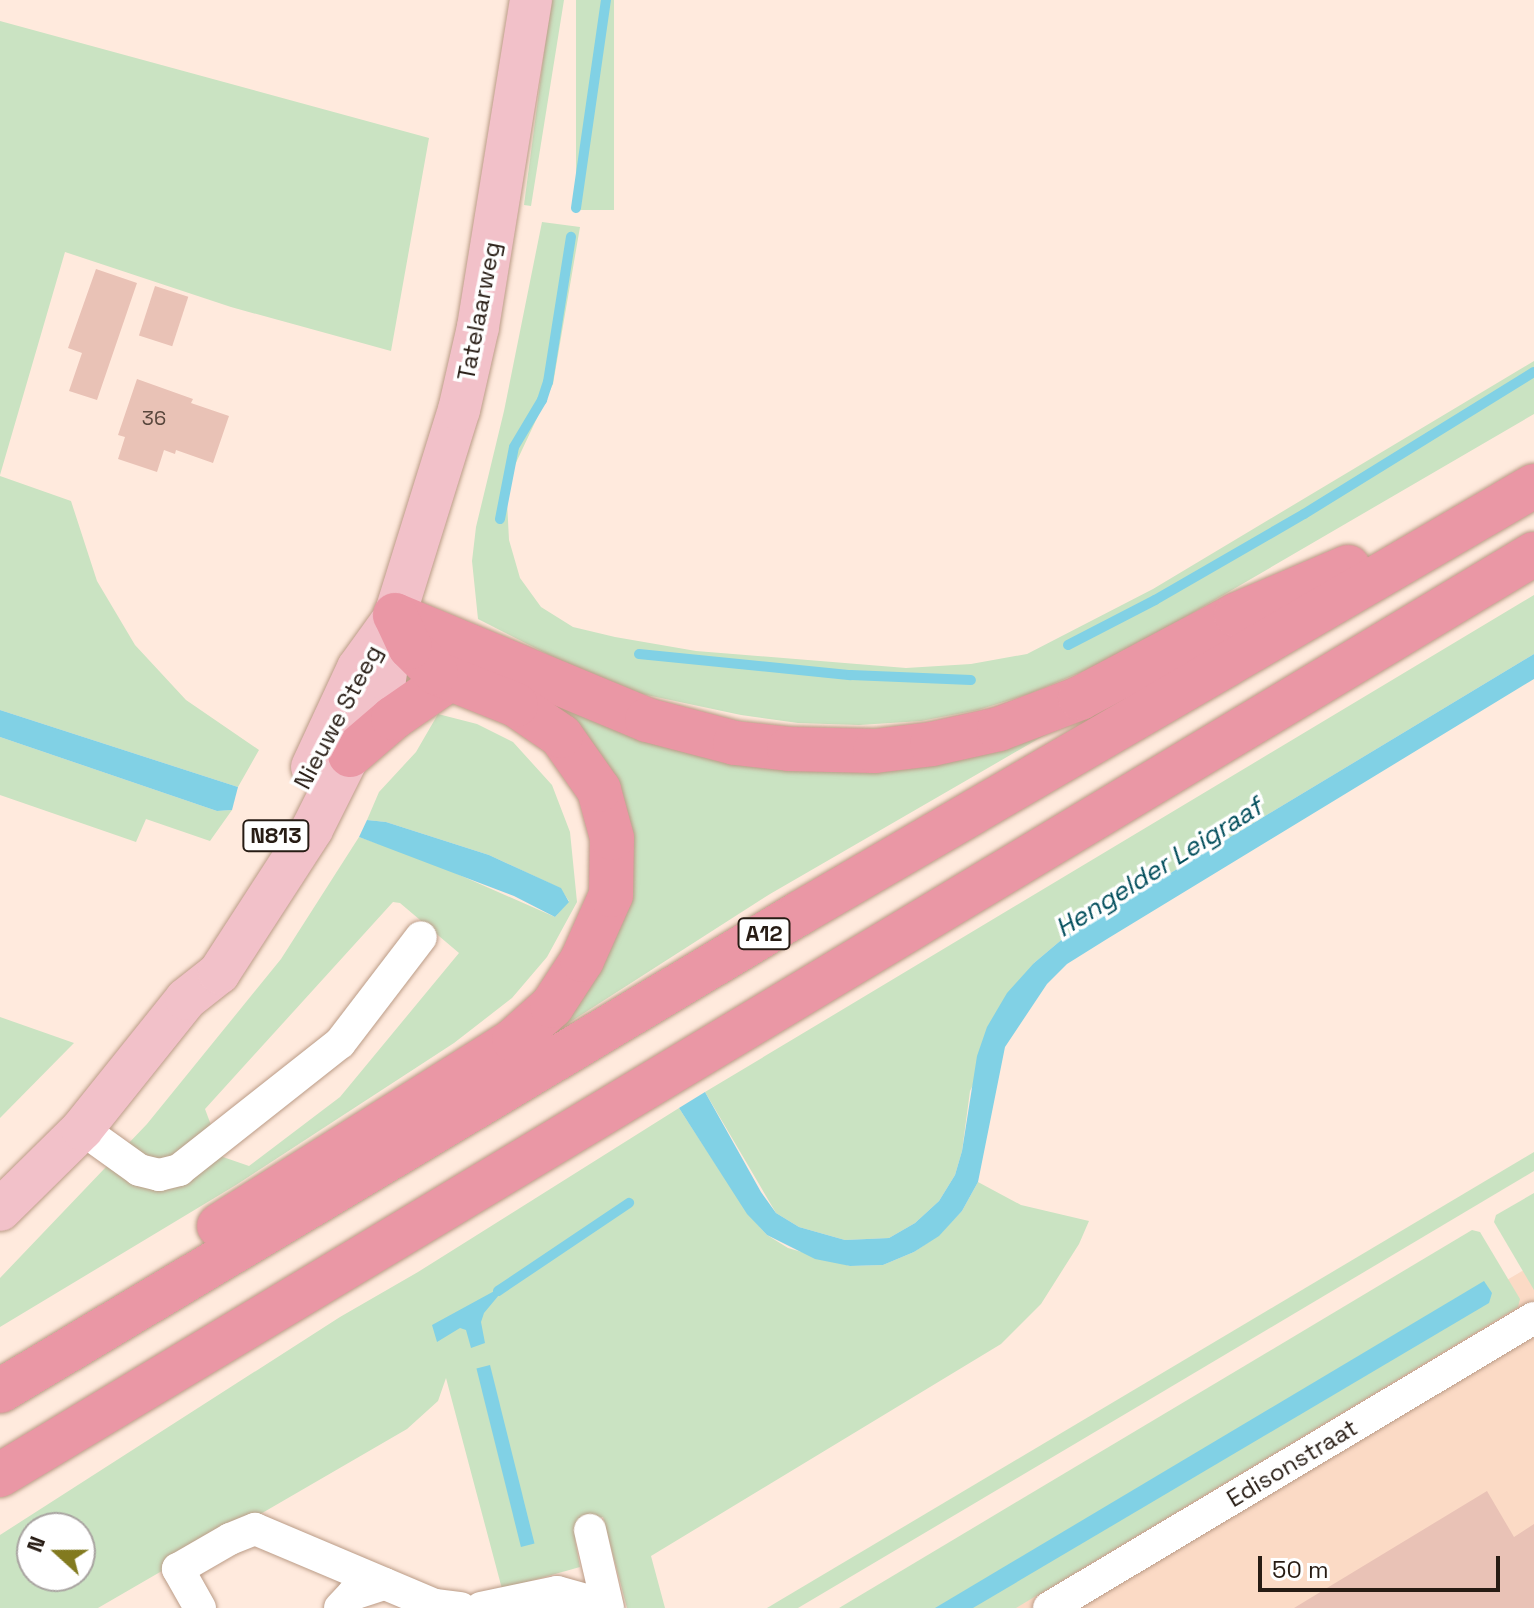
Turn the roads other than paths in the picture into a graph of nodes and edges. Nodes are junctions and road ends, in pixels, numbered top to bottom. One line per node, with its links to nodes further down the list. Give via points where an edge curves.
1 (531, 0): 4 (main road, Tatelaarweg / N813, via 475,340 459,410)
2 (1534, 486): 4 (highway, A12, via 1236,615 1080,698 999,729 875,751 735,743 647,720); 13 (highway, A12, via 786,921)
3 (1534, 554): 14 (highway)
4 (395, 615): 5 (highway, via 410,647); 6 (main road, Nieuwe Steeg / N813, via 385,679); 8 (main road, Nieuwe Steeg / N813, via 358,668 263,862 200,958)
5 (448, 680): 6 (highway); 12 (highway, via 516,705 561,736 599,790 612,838 611,895 582,960 552,1006 514,1040)
6 (350, 755): 8 (main road, Nieuwe Steeg / N813, via 312,829 219,973)
7 (421, 937): 9 (street, via 340,1043 179,1170 159,1175 139,1170)
8 (186, 999): 9 (main road, Nieuwe Steeg / N813)
9 (82, 1129): 10 (main road, Nieuwe Steeg / N813)
10 (0, 1210)
11 (1534, 1318): 22 (street, Edisonstraat)
12 (0, 1363)
13 (0, 1391)
14 (0, 1475)
15 (590, 1530): 17 (street)
16 (384, 1584): 18 (street, via 255,1529 178,1569); 19 (street, via 353,1594); 20 (street, via 435,1605)
17 (608, 1607): 21 (street, via 557,1592)
18 (200, 1608)
19 (340, 1608)
20 (461, 1608)
21 (481, 1608)
22 (1049, 1608)

